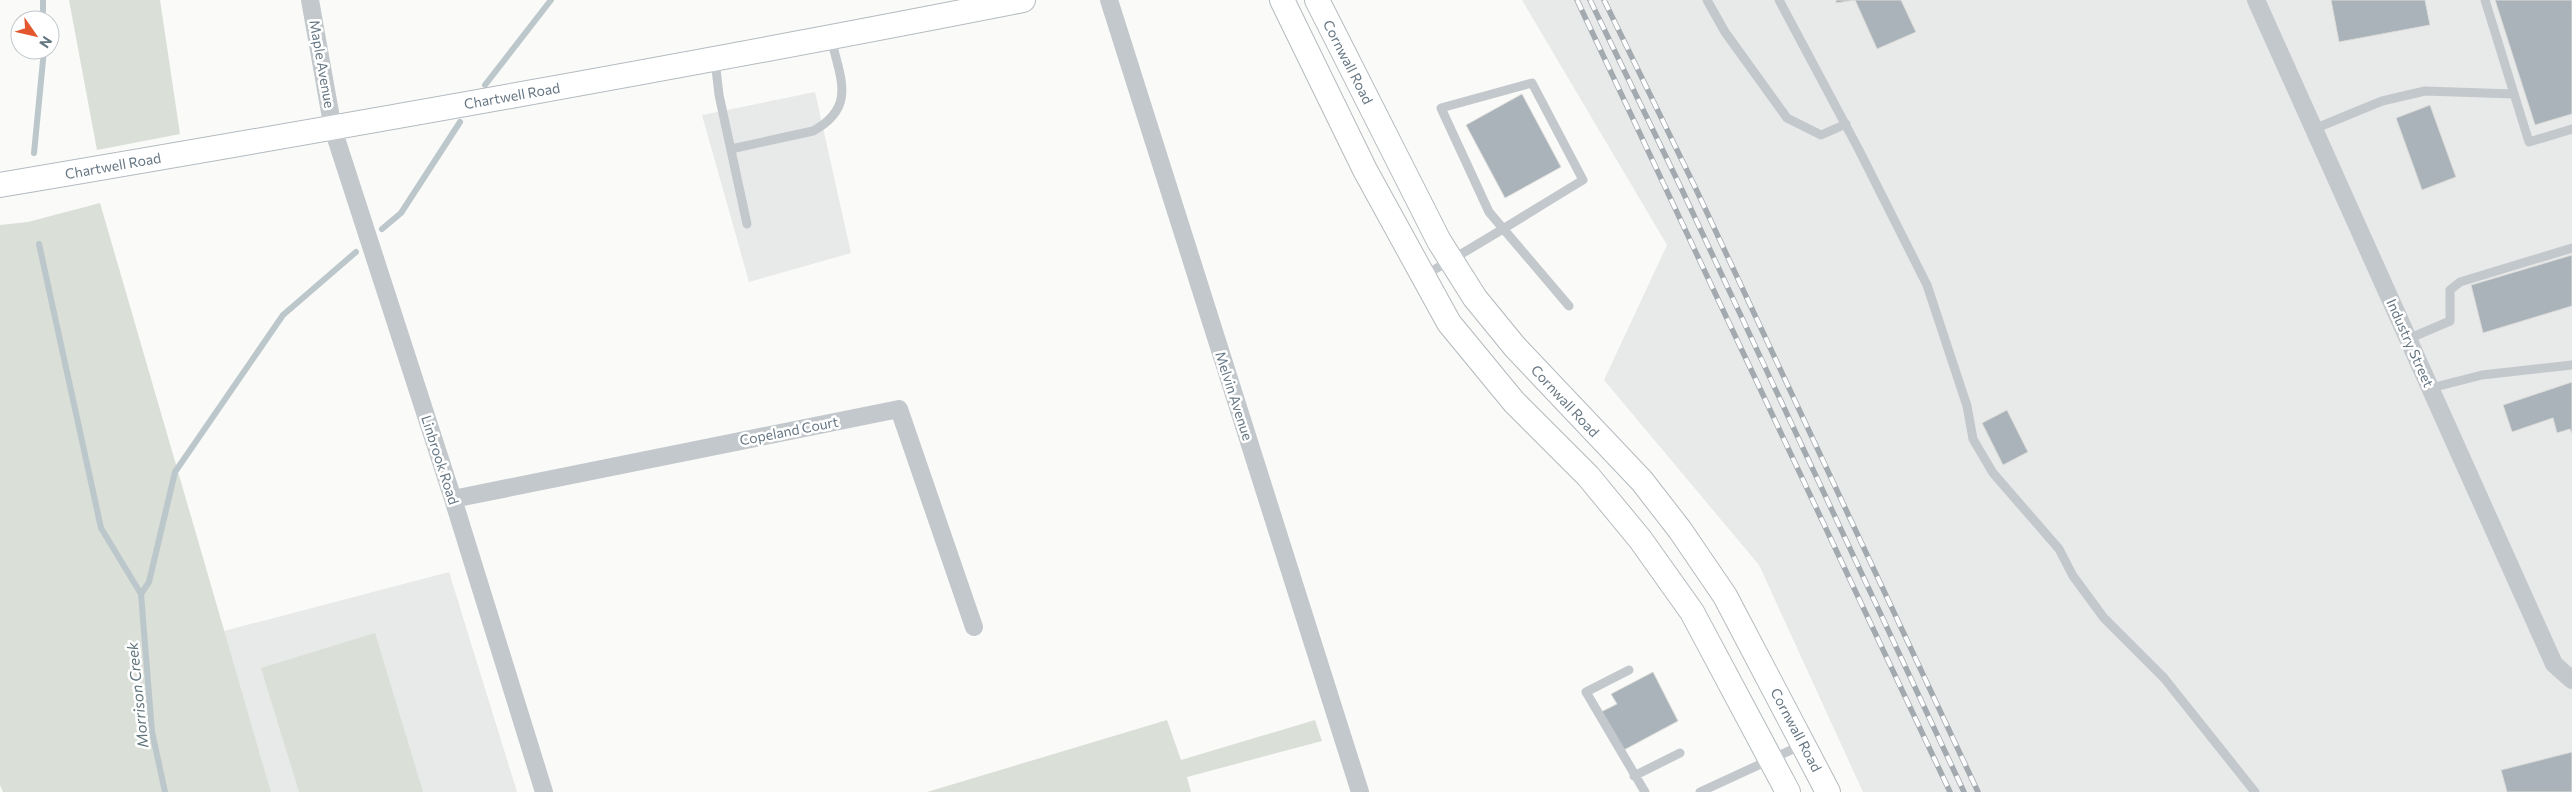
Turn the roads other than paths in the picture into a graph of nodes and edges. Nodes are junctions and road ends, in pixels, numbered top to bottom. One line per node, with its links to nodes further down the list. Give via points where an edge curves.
1 (310, 0): 14 (street, Maple Avenue)
2 (1023, 0): 10 (main road, Chartwell Road)
3 (1109, 0): 37 (street, Melvin Avenue)
4 (1282, 0): 23 (main road, via 1365,170)
5 (1317, 0): 22 (main road, Cornwall Road)
6 (1708, 0): 13 (lane, via 1725,32 1787,118 1820,135)
7 (1779, 0): 13 (lane)
8 (2256, 0): 15 (street, Industry Street)
9 (2485, 0): 12 (lane)
10 (831, 38): 11 (main road, Chartwell Road); 17 (lane, via 843,89 842,104 836,113 825,125 813,131)
11 (715, 60): 14 (main road, Chartwell Road); 17 (lane)
12 (2514, 94): 15 (lane, via 2425,91 2382,101); 16 (lane, via 2530,142)
13 (1846, 124): 42 (lane, via 1927,285 1967,406 1973,439 1993,474 2059,549 2073,576 2104,618 2164,678)
14 (333, 129): 18 (main road, Chartwell Road); 28 (street, Linbrook Road)
15 (2314, 129): 25 (street, Industry Street)
16 (2572, 129)
17 (731, 149): 19 (lane)
18 (0, 185)
19 (747, 224)
20 (1501, 230): 20 (lane, via 1583,180 1532,83 1441,108 1489,212); 22 (lane); 24 (lane)
21 (2572, 248): 25 (lane, via 2460,282 2450,290 2450,321)
22 (1451, 260): 23 (lane); 32 (main road, Cornwall Road, via 1475,298 1515,347 1642,481 1680,530 1725,596)
23 (1423, 276): 34 (main road, via 1449,323 1514,402 1588,476 1640,538 1692,612)
24 (1569, 306)
25 (2408, 339): 27 (street, Industry Street)
26 (2572, 365): 27 (lane, via 2482,375)
27 (2431, 388): 31 (street, Industry Street, via 2554,664)
28 (453, 499): 29 (street, Copeland Court, via 899,409); 36 (street, Linbrook Road)
29 (974, 627)
30 (1629, 670): 35 (lane, via 1586,692)
31 (2572, 680)
32 (1804, 744): 34 (lane); 41 (main road, Cornwall Road)
33 (1680, 753): 35 (lane)
34 (1772, 759): 39 (lane); 40 (main road)
35 (1634, 776): 38 (lane)
36 (544, 792)
37 (1360, 792)
38 (1645, 792)
39 (1700, 792)
40 (1788, 792)
41 (1828, 792)
42 (2255, 792)

